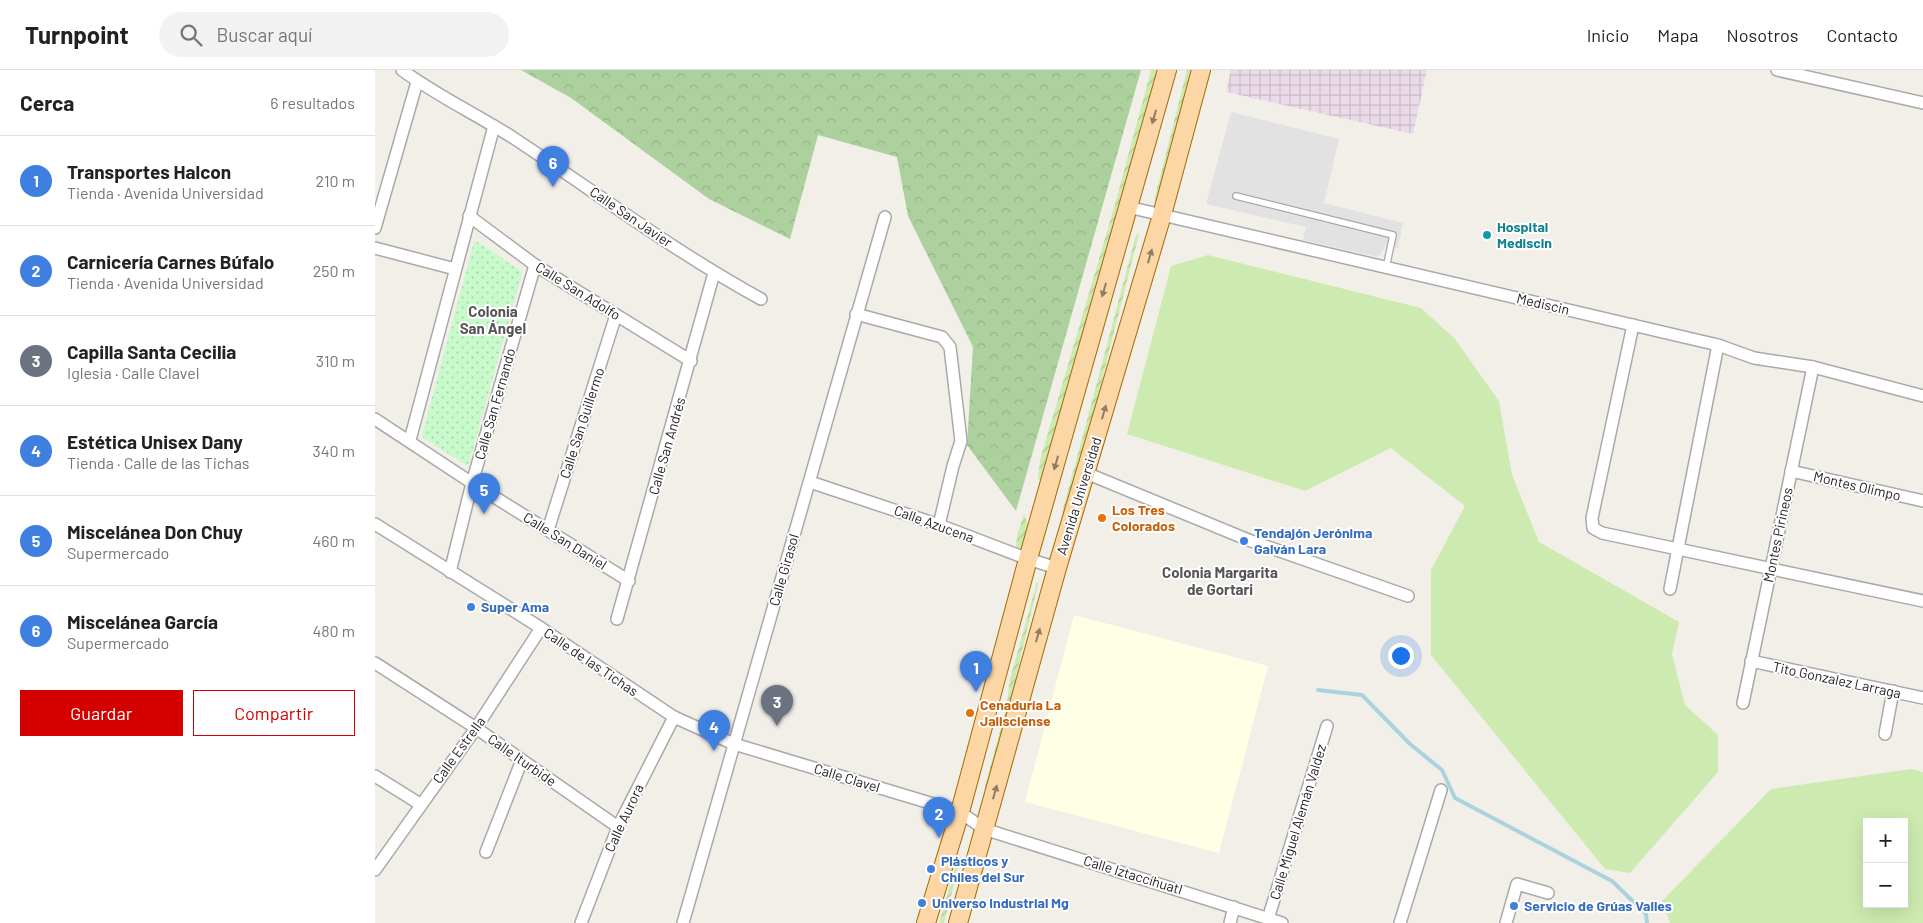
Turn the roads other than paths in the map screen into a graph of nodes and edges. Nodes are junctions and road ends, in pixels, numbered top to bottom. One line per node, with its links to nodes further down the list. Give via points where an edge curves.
1 (401, 70): 5 (street, Calle San Javier)
2 (1167, 70): 9 (main road, one-way to 9)
3 (1201, 70): 10 (main road, Avenida Universidad)
4 (1777, 70): 6 (street)
5 (417, 82): 7 (street, Calle San Javier); 13 (street)
6 (1923, 103)
7 (494, 126): 11 (street); 18 (street, Calle San Javier)
8 (1236, 196): 16 (lane, via 1393,235)
9 (1128, 207): 10 (street, Mediscin); 38 (main road, one-way to 38)
10 (1162, 215): 16 (street, Mediscin); 30 (main road, Avenida Universidad, one-way to 10)
11 (469, 216): 15 (street, Calle San Adolfo); 17 (street)
12 (885, 217): 20 (street, Calle Girasol)
13 (375, 228)
14 (375, 248): 17 (street)
15 (535, 265): 21 (street, Calle San Adolfo); 32 (street, Calle San Fernando)
16 (1386, 268): 22 (street, Mediscin)
17 (455, 269): 28 (street)
18 (714, 273): 19 (street, Calle San Javier); 24 (street, Calle San Andrés)
19 (761, 299)
20 (856, 314): 31 (street, Calle Girasol); 35 (street, via 941,337 950,347 961,441)
21 (617, 315): 24 (street, Calle San Adolfo); 36 (street, Calle San Guillermo)
22 (1633, 325): 23 (street, Mediscin); 37 (street, via 1592,518 1593,528 1601,533)
23 (1718, 345): 25 (street, Mediscin, via 1754,358); 37 (street)
24 (691, 361): 42 (street, Calle San Andrés)
25 (1813, 367): 26 (street, Mediscin); 29 (street, Montes Pirineos)
26 (1923, 396)
27 (375, 419): 28 (street, Calle San Daniel)
28 (410, 440): 32 (street, Calle San Daniel)
29 (1791, 472): 33 (street, Montes Olimpo); 40 (street, Montes Pirineos)
30 (1086, 473): 39 (main road, Avenida Universidad); 44 (street, via 1251,540)
31 (810, 482): 35 (street, Calle Azucena); 57 (street, Calle Girasol)
32 (472, 484): 36 (street, Calle San Daniel); 41 (street, Calle San Fernando)
33 (1923, 501)
34 (375, 524): 41 (street, Calle de las Tichas)
35 (939, 525): 38 (street, Calle Azucena)
36 (548, 530): 42 (street, Calle San Daniel)
37 (1678, 548): 40 (street); 43 (street)
38 (1028, 559): 39 (street, Calle Azucena); 62 (main road)
39 (1057, 568): 64 (main road, Avenida Universidad, one-way to 39)
40 (1771, 568): 45 (street); 48 (street, Montes Pirineos)
41 (450, 572): 47 (street, Calle de las Tichas)
42 (629, 581): 46 (street, Calle San Andrés)
43 (1670, 589)
44 (1408, 596)
45 (1923, 601)
46 (617, 619)
47 (541, 628): 53 (street, Calle de las Tichas); 55 (street, Calle Estrella)
48 (1751, 661): 50 (street, Tito Gonzalez Larraga); 52 (street, Montes Pirineos)
49 (375, 663): 55 (street, Calle Iturbide)
50 (1893, 691): 51 (street, Tito Gonzalez Larraga); 56 (street)
51 (1923, 698)
52 (1743, 703)
53 (674, 717): 57 (street, Calle de las Tichas); 63 (street, Calle Aurora)
54 (1327, 726): 69 (street, Calle Miguel Alemán Valdez)
55 (475, 728): 58 (street, Calle Iturbide); 61 (street, Calle Estrella)
56 (1885, 734)
57 (734, 744): 62 (street, Calle Clavel); 71 (street, Calle Girasol)
58 (522, 760): 63 (street, Calle Iturbide); 65 (street)
59 (375, 776): 61 (street)
60 (1441, 790): 76 (street)
61 (420, 804): 66 (street, Calle Estrella)
62 (960, 812): 64 (street, Calle Clavel); 72 (main road)
63 (617, 827): 70 (street, Calle Aurora)
64 (984, 829): 68 (street, Calle Iztaccíhuatl); 73 (main road, Avenida Universidad)
65 (486, 852)
66 (375, 870)
67 (1548, 893): 77 (street, via 1517,884)
68 (1234, 907): 69 (street, Calle Iztaccíhuatl); 74 (street)
69 (1269, 919): 75 (street, Calle Iztaccíhuatl)
70 (583, 922)
71 (683, 923)
72 (927, 923)
73 (959, 923)
74 (1230, 923)
75 (1282, 923)
76 (1400, 923)
77 (1506, 923)

